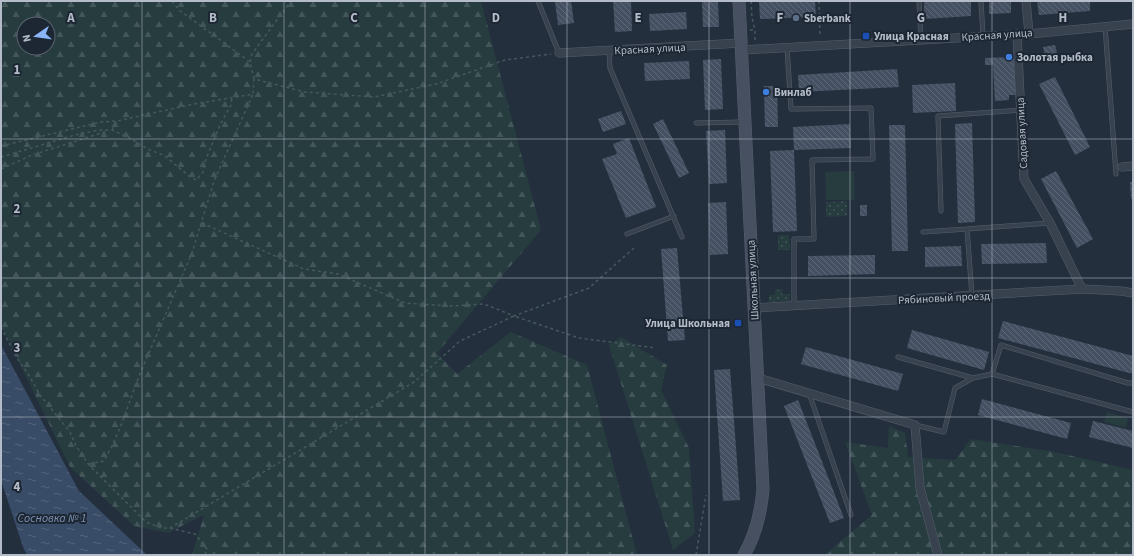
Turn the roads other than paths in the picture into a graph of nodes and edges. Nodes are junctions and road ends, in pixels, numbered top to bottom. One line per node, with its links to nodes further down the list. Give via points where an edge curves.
1 (538, 1): 15 (lane)
2 (739, 1): 12 (street, Школьная улица)
3 (919, 1): 11 (lane)
4 (981, 1): 10 (lane)
5 (1026, 1): 9 (street)
6 (1133, 24): 7 (street, Красная улица)
7 (1105, 26): 9 (street, Красная улица); 20 (lane)
8 (1017, 34): 9 (street, Красная улица); 10 (street, Красная улица); 16 (street, Садовая улица)
9 (1029, 34)
10 (983, 36): 11 (street, Красная улица)
11 (921, 40): 13 (street, Красная улица)
12 (742, 47): 13 (street, Красная улица); 14 (street, Красная улица); 17 (street, Школьная улица)
13 (787, 48): 31 (lane, via 791,109 871,108 873,151 873,159 812,160 814,239 794,239)
14 (609, 51): 15 (street, Красная улица); 22 (lane, via 610,68)
15 (559, 53)
16 (1021, 110): 21 (lane, via 938,116); 23 (street, Садовая улица, via 1024,179)
17 (744, 122): 18 (lane); 32 (street, Школьная улица)
18 (696, 123)
19 (1133, 166): 20 (street)
20 (1119, 170)
21 (941, 211)
22 (674, 216): 26 (lane); 27 (lane)
23 (1050, 223): 24 (lane); 28 (street, Садовая улица)
24 (967, 229): 25 (lane); 30 (lane)
25 (923, 232)
26 (627, 234)
27 (682, 237)
28 (1082, 290): 29 (street, Рябиновый проезд); 30 (street, Рябиновый проезд)
29 (1133, 293)
30 (972, 296): 31 (street, Рябиновый проезд)
31 (794, 307): 32 (street, Рябиновый проезд)
32 (754, 308): 35 (street, Школьная улица)
33 (898, 357): 36 (lane)
34 (992, 374): 36 (lane); 37 (lane, via 1001,345); 39 (lane)
35 (758, 378): 38 (street); 42 (street, Школьная улица, via 764,489 757,526)
36 (973, 378): 40 (lane, via 955,388 944,432)
37 (1133, 383)
38 (809, 393): 40 (street); 41 (lane)
39 (1133, 412)
40 (915, 425): 43 (street, via 920,488)
41 (851, 515)
42 (744, 555)
43 (938, 555)

